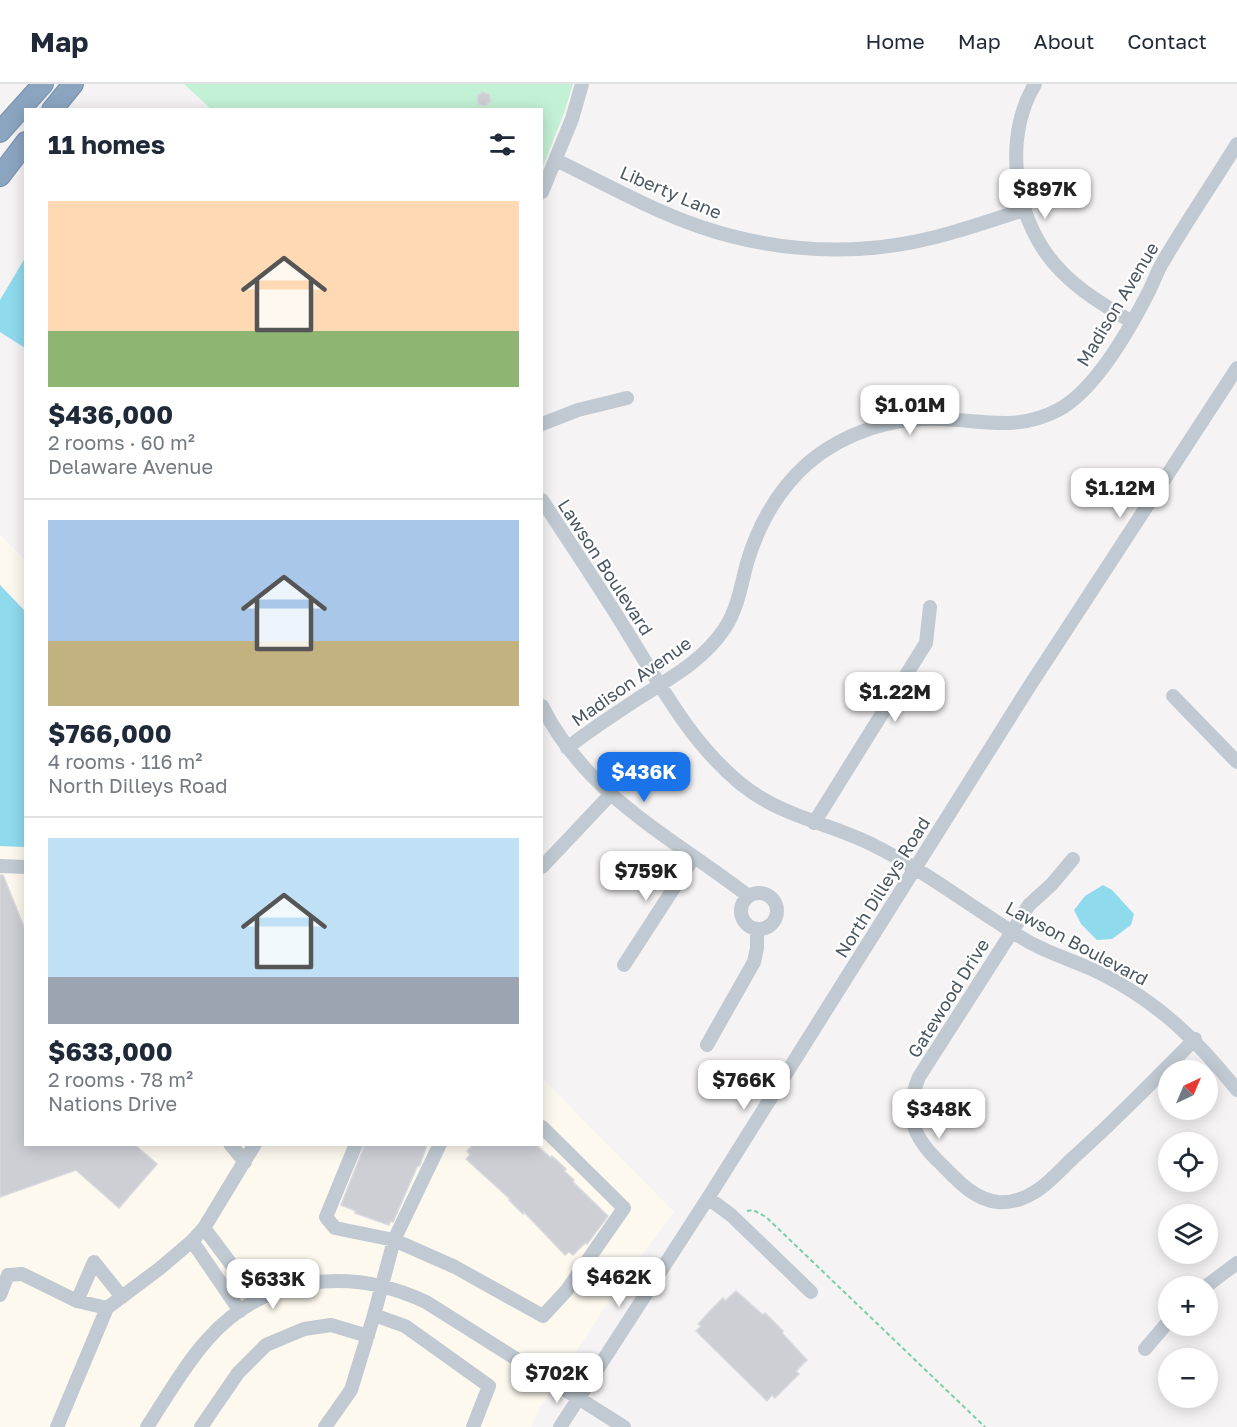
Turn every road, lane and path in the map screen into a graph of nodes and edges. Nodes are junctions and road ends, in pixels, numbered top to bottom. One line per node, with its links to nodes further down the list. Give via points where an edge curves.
1 (43, 84): 6 (highway)
2 (73, 84): 5 (highway)
3 (582, 84): 9 (street)
4 (1035, 84): 12 (street, via 1020,123 1016,165)
5 (54, 108)
6 (0, 132)
7 (1237, 144): 13 (street, Madison Avenue, via 1162,262)
8 (24, 145): 10 (highway)
9 (556, 160): 11 (street); 12 (street, Liberty Lane, via 699,226 766,243 815,249 904,244)
10 (0, 176)
11 (543, 190)
12 (1024, 210): 13 (street, via 1046,254 1059,270)
13 (1131, 322): 19 (street, Madison Avenue, via 1095,378 1058,410 1011,424 943,419 900,421 861,432 808,463 774,502 759,529 727,625 694,663)
14 (1237, 368): 31 (street, North Dilleys Road)
15 (627, 398): 16 (street)
16 (543, 424)
17 (543, 502): 19 (street, Lawson Boulevard)
18 (930, 607): 25 (street, via 926,643)
19 (660, 686): 22 (street, Madison Avenue); 25 (street, Lawson Boulevard, via 699,743 741,784 779,809)
20 (1173, 696): 23 (street)
21 (543, 708): 22 (street)
22 (567, 748): 24 (street)
23 (1237, 762)
24 (610, 795): 26 (street); 29 (street)
25 (814, 823): 31 (street, Lawson Boulevard, via 872,844)
26 (694, 857): 32 (street); 35 (street)
27 (1072, 859): 34 (street, Gatewood Drive, via 1029,905)
28 (0, 866): 30 (street)
29 (543, 866)
30 (24, 867)
31 (915, 869): 34 (street, Lawson Boulevard); 45 (street, North Dilleys Road)
32 (747, 895): 33 (street, via 740,913 744,923); 33 (street, via 766,894 776,905 776,919 770,926)
33 (757, 930): 37 (street, via 754,962)
34 (1011, 931): 36 (street, Lawson Boulevard, via 1138,995); 36 (street, Gatewood Drive, via 919,1077 910,1104 917,1136 970,1191 998,1202 1039,1190)
35 (624, 965)
36 (1195, 1040): 38 (street, Lawson Boulevard)
37 (707, 1045)
38 (1237, 1090)
39 (543, 1128): 48 (street, via 624,1208 567,1290 543,1316 455,1267)
40 (232, 1146): 44 (street)
41 (254, 1146): 44 (street)
42 (356, 1146): 48 (street, via 326,1217 335,1228)
43 (439, 1146): 48 (street)
44 (245, 1162): 47 (street)
45 (708, 1198): 46 (street); 64 (street, North Dilleys Road)
46 (731, 1215): 53 (street); 72 (path, via 753,1210 766,1216)
47 (204, 1228): 49 (street); 56 (street)
48 (394, 1240): 52 (street)
49 (192, 1241): 55 (street); 59 (street)
50 (1237, 1263): 51 (street)
51 (1218, 1277)
52 (381, 1285): 56 (street, via 325,1280 292,1286); 60 (street); 64 (street, via 426,1302)
53 (811, 1292)
54 (0, 1295): 57 (street, via 9,1275 22,1274)
55 (122, 1297): 57 (street, via 94,1262); 58 (street)
56 (258, 1300): 59 (street)
57 (77, 1301): 58 (street)
58 (107, 1308): 65 (street)
59 (240, 1311): 66 (street, via 207,1340)
60 (374, 1315): 62 (street); 69 (street, via 405,1326 489,1386)
61 (1158, 1333): 63 (street)
62 (368, 1336): 67 (street, via 331,1325 304,1329 266,1345 238,1373); 68 (street, via 351,1390)
63 (1144, 1349)
64 (579, 1399): 70 (street, North Dilleys Road); 71 (street)
65 (57, 1427)
66 (147, 1427)
67 (201, 1427)
68 (325, 1427)
69 (472, 1427)
70 (560, 1427)
71 (624, 1427)
72 (985, 1427)

